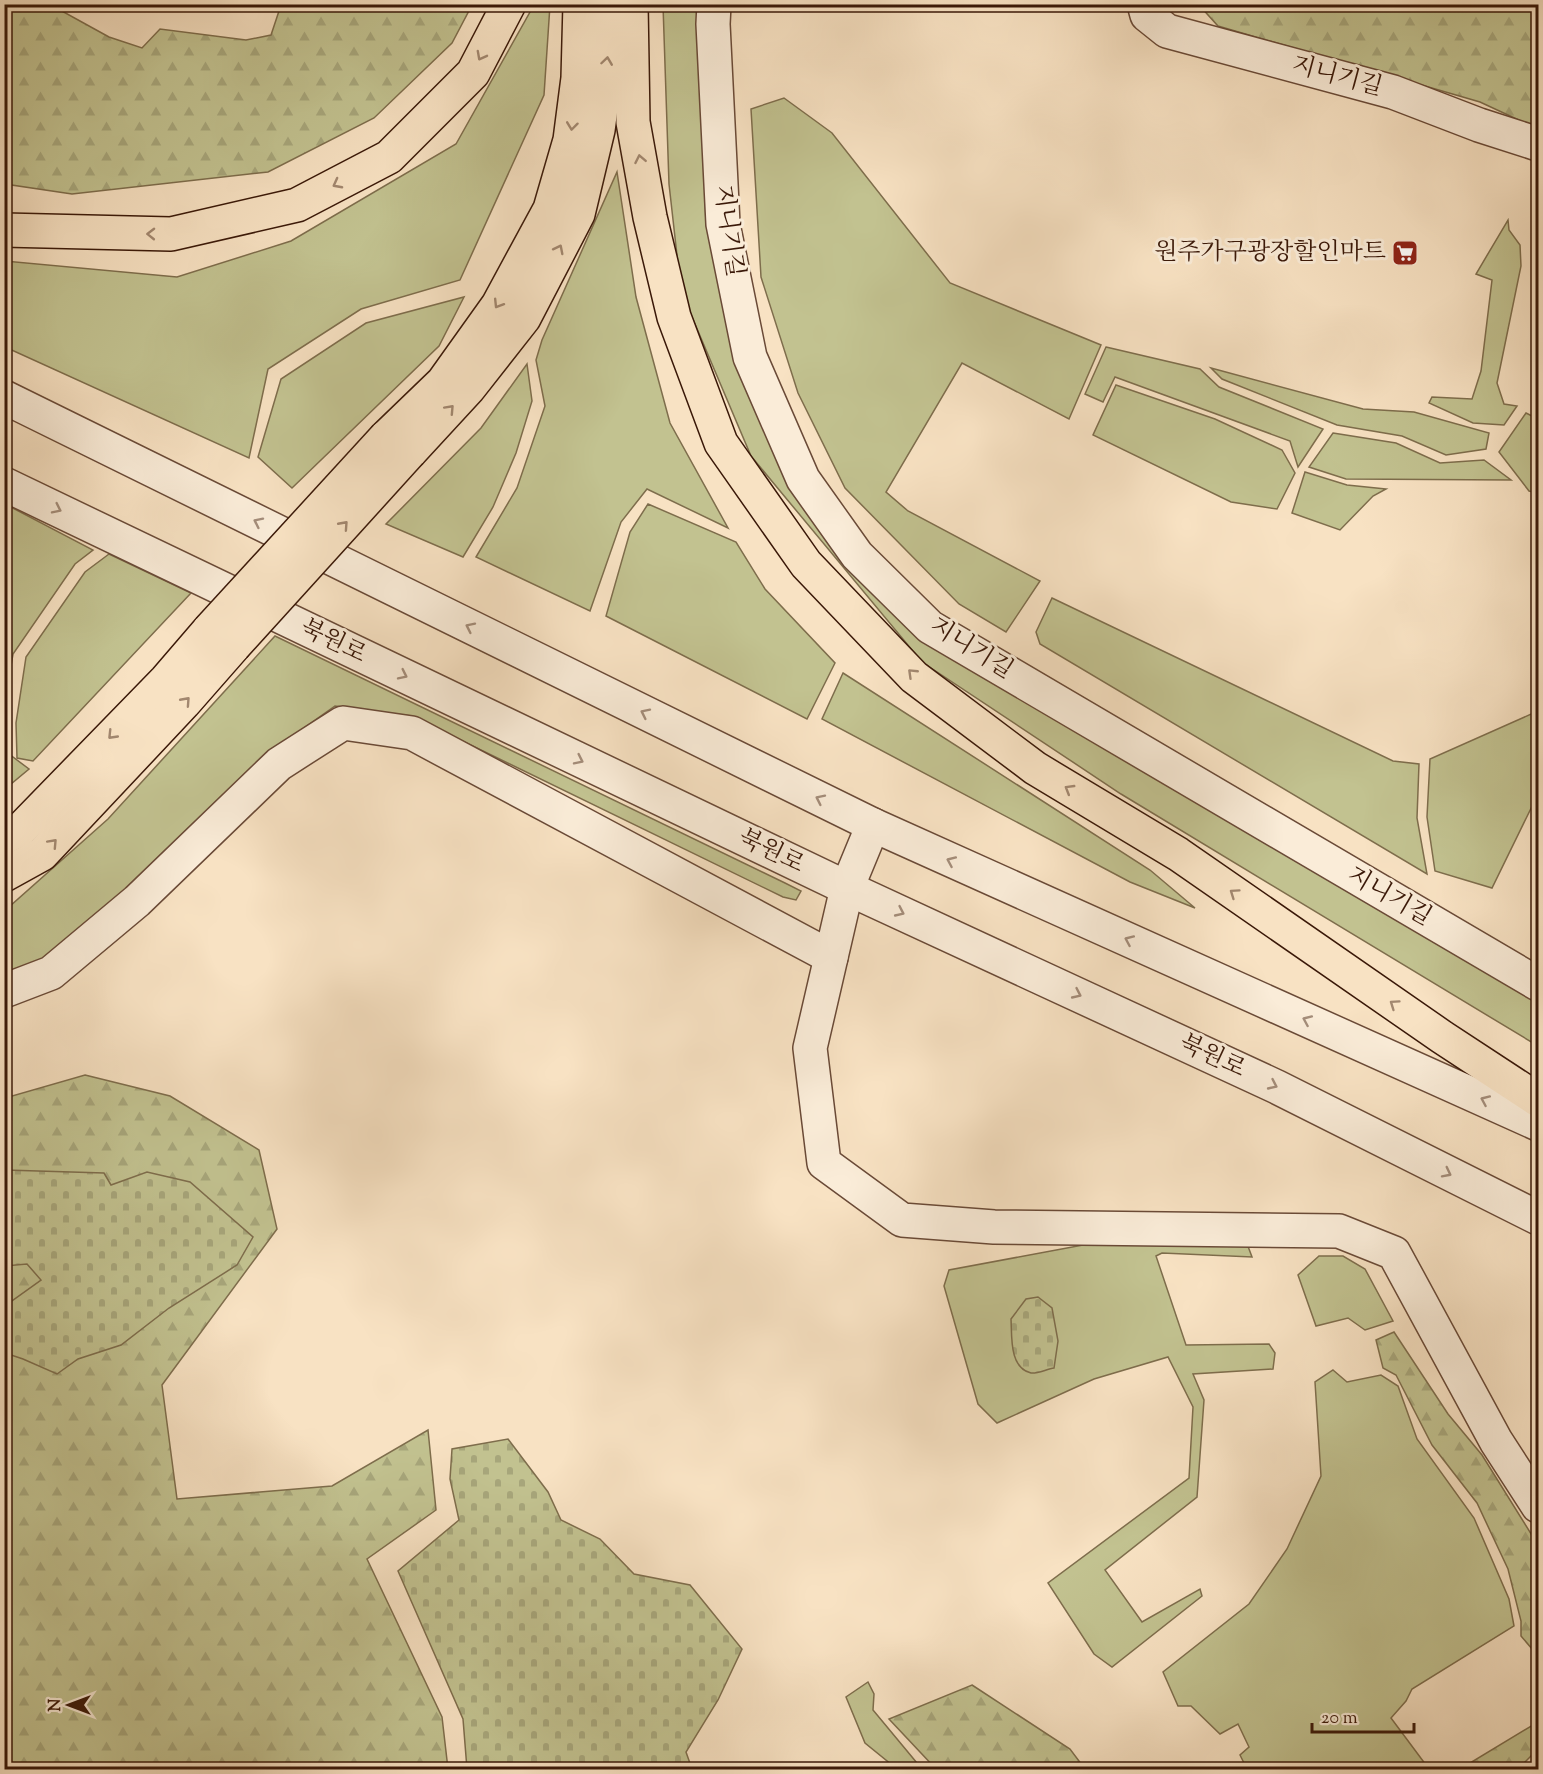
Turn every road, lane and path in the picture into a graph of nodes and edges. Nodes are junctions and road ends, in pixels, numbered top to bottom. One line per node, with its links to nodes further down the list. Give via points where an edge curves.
1 (509, 4): 8 (highway, one-way to 8, via 472,73 389,157 297,205 171,234)
2 (580, 4): 10 (highway, one-way to 10, via 578,78 570,140 550,209 498,305)
3 (612, 4): 10 (highway, one-way to 3, via 469,388 524,318 578,214 598,130)
4 (631, 4): 20 (highway, one-way to 4, via 1178,854 1035,768 914,677 806,564 721,442 674,317 633,122)
5 (714, 4): 18 (street, 지니기길, via 723,224 750,357 803,479 857,555 930,627)
6 (1144, 4): 7 (street, 지니기길, via 1147,15 1167,31 1393,92)
7 (1539, 144)
8 (4, 230)
9 (4, 397): 13 (street, one-way to 9)
10 (398, 444): 12 (highway, bridge)
11 (4, 484): 16 (street, 북원로, one-way to 16)
12 (221, 638): 14 (highway, one-way to 14, via 166,680 21,829); 15 (highway, one-way to 12, via 42,854 184,703)
13 (873, 825): 16 (street); 21 (street, one-way to 13)
14 (4, 838)
15 (4, 875)
16 (847, 888): 17 (street); 22 (street, 북원로, one-way to 22, via 1277,1087)
17 (831, 957): 19 (street, via 412,733 343,723 279,764 137,901 51,973); 23 (street, via 810,1048 824,1162 902,1220 994,1227 1339,1231 1395,1253 1496,1441)
18 (1539, 984)
19 (4, 991)
20 (1539, 1100)
21 (1539, 1124)
22 (1539, 1218)
23 (1539, 1506)

